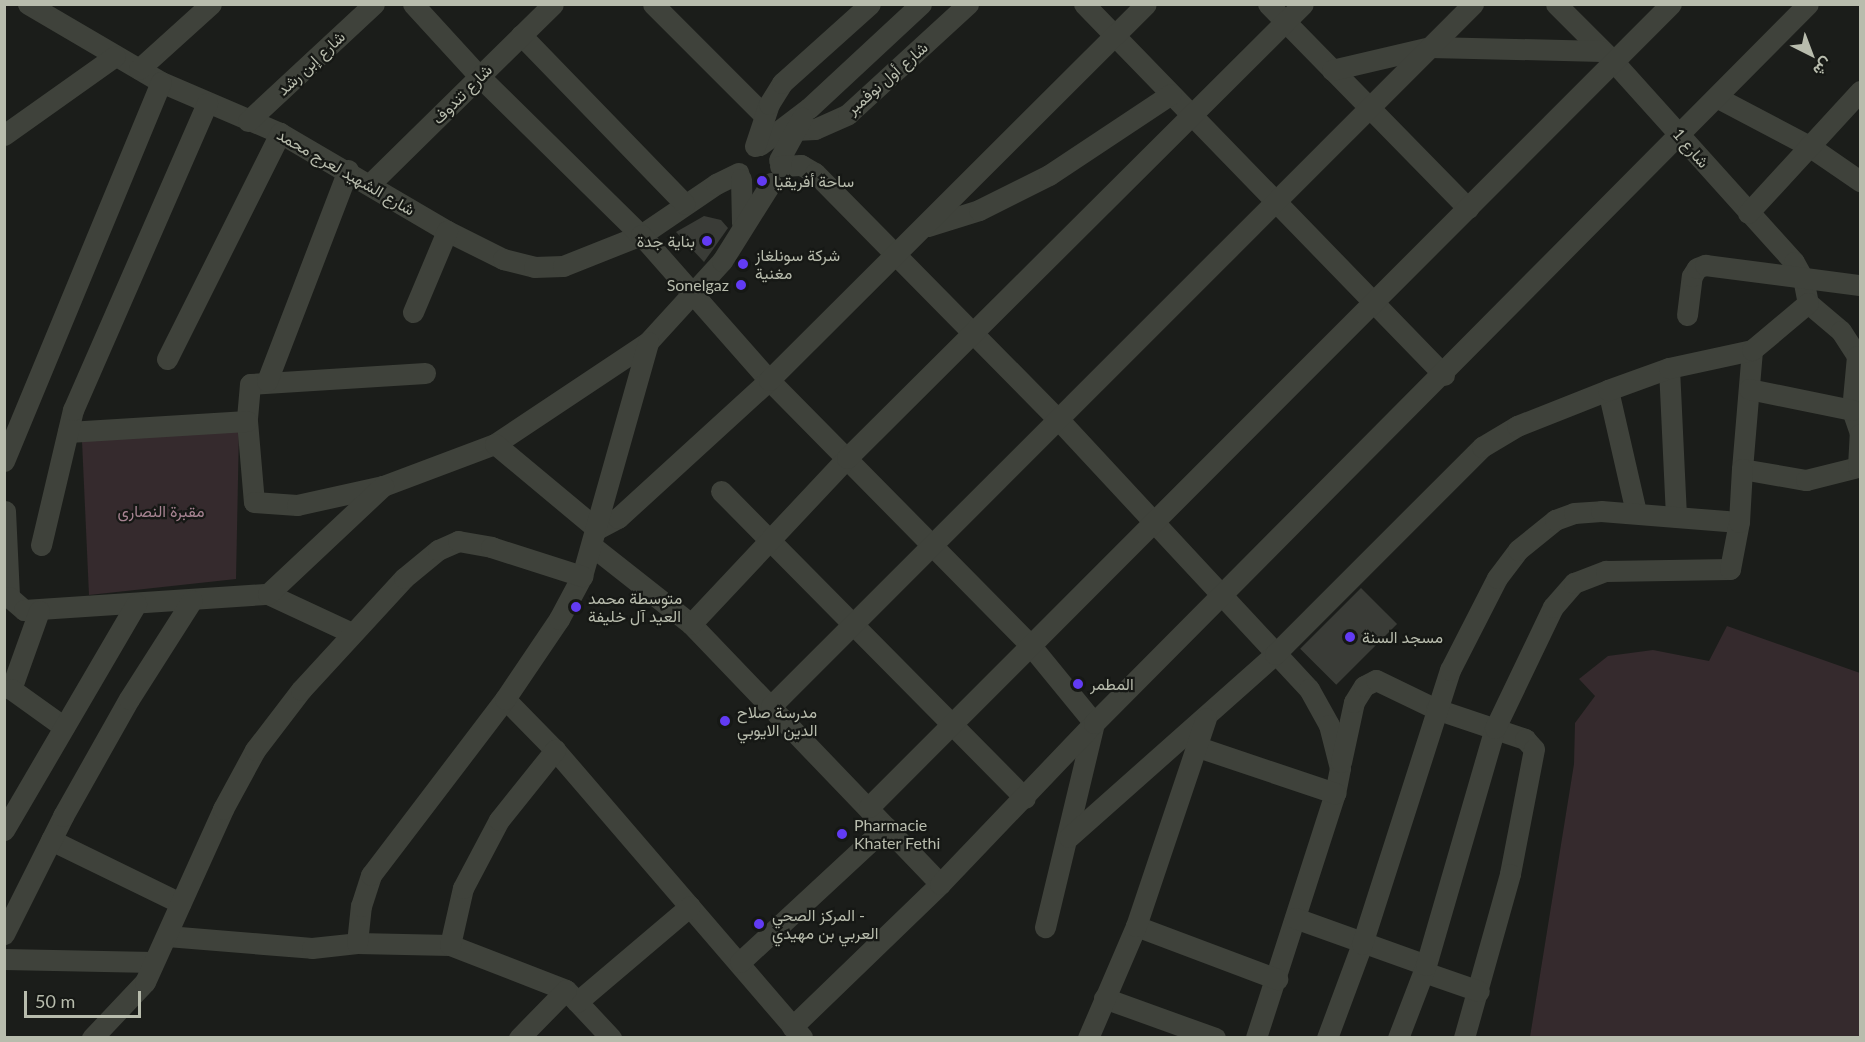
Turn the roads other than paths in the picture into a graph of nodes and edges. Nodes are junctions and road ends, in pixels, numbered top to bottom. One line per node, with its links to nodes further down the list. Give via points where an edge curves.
1 (211, 4): 24 (street)
2 (374, 4): 36 (street, شارع إبن رشد)
3 (413, 4): 26 (street)
4 (553, 4): 19 (street, شارع تندوف)
5 (653, 4): 35 (street)
6 (870, 4): 35 (street, via 782,83)
7 (921, 4): 32 (street, شارع أول نوفمبر)
8 (968, 4): 37 (street, شارع أول نوفمبر, via 848,114 814,129)
9 (1084, 4): 20 (street)
10 (1146, 4): 20 (street)
11 (1268, 4): 18 (street)
12 (1303, 4): 18 (street)
13 (1473, 4): 21 (street)
14 (1556, 4): 23 (street, شارع 1)
15 (1671, 4): 23 (street)
16 (1808, 4): 30 (street)
17 (41, 7): 22 (street, شارع الشهيد لعرج محمد)
18 (1286, 22): 25 (street); 34 (street)
19 (521, 35): 26 (street, شارع تندوف); 49 (street)
20 (1113, 36): 29 (street); 53 (street)
21 (1430, 47): 23 (street); 25 (street); 33 (street)
22 (115, 56): 24 (street, شارع الشهيد لعرج محمد); 39 (street)
23 (1608, 56): 40 (street, شارع 1); 50 (street)
24 (139, 69): 27 (street, شارع الشهيد لعرج محمد)
25 (1332, 69): 33 (street)
26 (480, 77): 47 (street, شارع تندوف); 55 (street)
27 (161, 82): 31 (street, شارع الشهيد لعرج محمد); 82 (street)
28 (1860, 91): 42 (street)
29 (1171, 94): 34 (street); 53 (street, via 1049,175 979,210)
30 (1718, 98): 40 (street); 42 (street)
31 (207, 103): 36 (street, شارع الشهيد لعرج محمد); 78 (street, via 88,373)
32 (809, 108): 37 (street, شارع أول نوفمبر); 41 (street, شارع أول نوفمبر)
33 (1371, 109): 48 (street); 50 (street)
34 (1191, 114): 48 (street); 64 (street)
35 (765, 116): 41 (street)
36 (248, 121): 38 (street, شارع الشهيد لعرج محمد)
37 (795, 130): 44 (street, شارع أول نوفمبر)
38 (280, 133): 43 (street, شارع الشهيد لعرج محمد); 67 (street)
39 (4, 135)
40 (1680, 135): 51 (street, شارع 1); 70 (street)
41 (758, 146): 44 (street, via 771,150); 45 (street, via 741,155)
42 (1809, 146): 46 (street); 51 (street)
43 (348, 170): 47 (street, شارع الشهيد لعرج محمد); 72 (street)
44 (777, 170): 45 (street, via 759,188); 52 (street, شارع أول نوفمبر); 56 (street, via 801,165 810,169)
45 (740, 176): 49 (street, شارع الشهيد لعرج محمد); 52 (street)
46 (1860, 181)
47 (371, 183): 54 (street, شارع الشهيد لعرج محمد)
48 (1279, 201): 60 (street); 76 (street)
49 (684, 204): 55 (street, شارع الشهيد لعرج محمد)
50 (1468, 208): 60 (street)
51 (1748, 213): 57 (street, شارع 1, via 1794,262)
52 (742, 224): 59 (street, شارع أول نوفمبر, via 722,261)
53 (925, 227): 56 (street)
54 (447, 231): 55 (street, شارع الشهيد لعرج محمد, via 503,259 534,267 563,266); 62 (street)
55 (641, 235): 59 (street)
56 (895, 255): 64 (street); 71 (street)
57 (1803, 278): 58 (street); 61 (street, شارع 1); 63 (street, via 1705,265 1692,276)
58 (1860, 285)
59 (694, 293): 65 (street, شارع أول نوفمبر); 71 (street)
60 (1374, 301): 70 (street); 91 (street)
61 (1808, 303): 66 (street); 75 (street, via 1841,331 1857,356)
62 (413, 312)
63 (1687, 315)
64 (974, 332): 76 (street); 81 (street)
65 (648, 342): 80 (street); 93 (street)
66 (1752, 350): 68 (street); 74 (street)
67 (167, 360)
68 (1669, 369): 73 (street); 89 (street)
69 (425, 373): 72 (street)
70 (1444, 375): 98 (street)
71 (769, 380): 81 (street); 93 (street)
72 (267, 381): 77 (street, via 250,384)
73 (1608, 390): 88 (street); 106 (street, via 1516,426 1482,447)
74 (1749, 390): 75 (street); 84 (street)
75 (1852, 411): 79 (street)
76 (1059, 420): 91 (street); 95 (street)
77 (247, 421): 78 (street); 85 (street, via 252,497 260,506 297,506)
78 (68, 432): 94 (street)
79 (1860, 433): 83 (street)
80 (495, 444): 85 (street); 93 (street)
81 (847, 458): 92 (street); 95 (street)
82 (4, 461)
83 (1859, 467): 84 (street, via 1806,480)
84 (1742, 470): 90 (street)
85 (383, 486): 97 (street)
86 (721, 491): 92 (street)
87 (5, 508): 101 (street, via 9,597 16,606)
88 (1636, 512): 89 (street); 109 (street, via 1574,513 1555,520 1518,550 1480,609)
89 (1676, 517): 90 (street)
90 (1739, 522): 114 (street, via 1730,569 1606,571 1574,583 1553,607)
91 (1155, 524): 98 (street); 105 (street)
92 (769, 537): 102 (street); 103 (street)
93 (595, 538): 96 (street); 103 (street)
94 (41, 545)
95 (931, 545): 102 (street); 105 (street)
96 (582, 576): 104 (street, via 458,540 438,550 404,578); 107 (street, via 559,620)
97 (268, 594): 99 (street); 104 (street)
98 (1220, 598): 106 (street); 111 (street)
99 (192, 600): 100 (street); 124 (street, via 129,699)
100 (136, 604): 101 (street); 113 (street)
101 (39, 610): 113 (street, via 11,689)
102 (854, 622): 108 (street); 112 (street)
103 (691, 624): 108 (street)
104 (352, 633): 126 (street, via 255,750)
105 (1031, 646): 111 (street); 112 (street)
106 (1275, 654): 110 (street); 117 (street, via 1309,689 1329,725)
107 (505, 699): 116 (street); 133 (street, via 372,874 361,906)
108 (771, 706): 120 (street)
109 (1436, 709): 114 (street); 117 (street, via 1383,681 1364,686 1354,702); 134 (street)
110 (1207, 718): 115 (street); 123 (street)
111 (1094, 723): 119 (street); 123 (street)
112 (955, 726): 119 (street); 120 (street)
113 (64, 727): 122 (street)
114 (1495, 728): 139 (street); 141 (street, via 1531,743 1534,759 1510,874)
115 (1198, 747): 118 (street); 129 (street)
116 (555, 750): 127 (street); 135 (street, via 499,820 463,888)
117 (1340, 768): 118 (street)
118 (1335, 794): 128 (street)
119 (1025, 798): 125 (street)
120 (869, 807): 121 (street)
121 (886, 827): 125 (street); 138 (street)
122 (4, 830)
123 (1069, 837): 130 (street)
124 (51, 840): 126 (street); 131 (street)
125 (940, 884): 144 (street)
126 (180, 903): 132 (street)
127 (690, 906): 138 (street); 142 (street)
128 (1295, 918): 134 (street); 140 (street)
129 (1136, 926): 140 (street); 143 (street)
130 (1045, 927)
131 (4, 934)
132 (167, 936): 133 (street, via 312,948); 137 (street)
133 (357, 943): 135 (street)
134 (1362, 944): 139 (street); 151 (street)
135 (450, 945): 142 (street)
136 (4, 959): 137 (street)
137 (153, 962): 145 (street, via 145,982)
138 (740, 962): 144 (street)
139 (1425, 968): 141 (street); 152 (street)
140 (1277, 979): 150 (street)
141 (1479, 991): 153 (street)
142 (571, 996): 146 (street); 147 (street)
143 (1104, 998): 148 (street); 149 (street)
144 (797, 1032)
145 (92, 1038)
146 (519, 1038)
147 (611, 1038)
148 (1088, 1038)
149 (1215, 1038)
150 (1256, 1038)
151 (1327, 1038)
152 (1398, 1038)
153 (1464, 1038)

